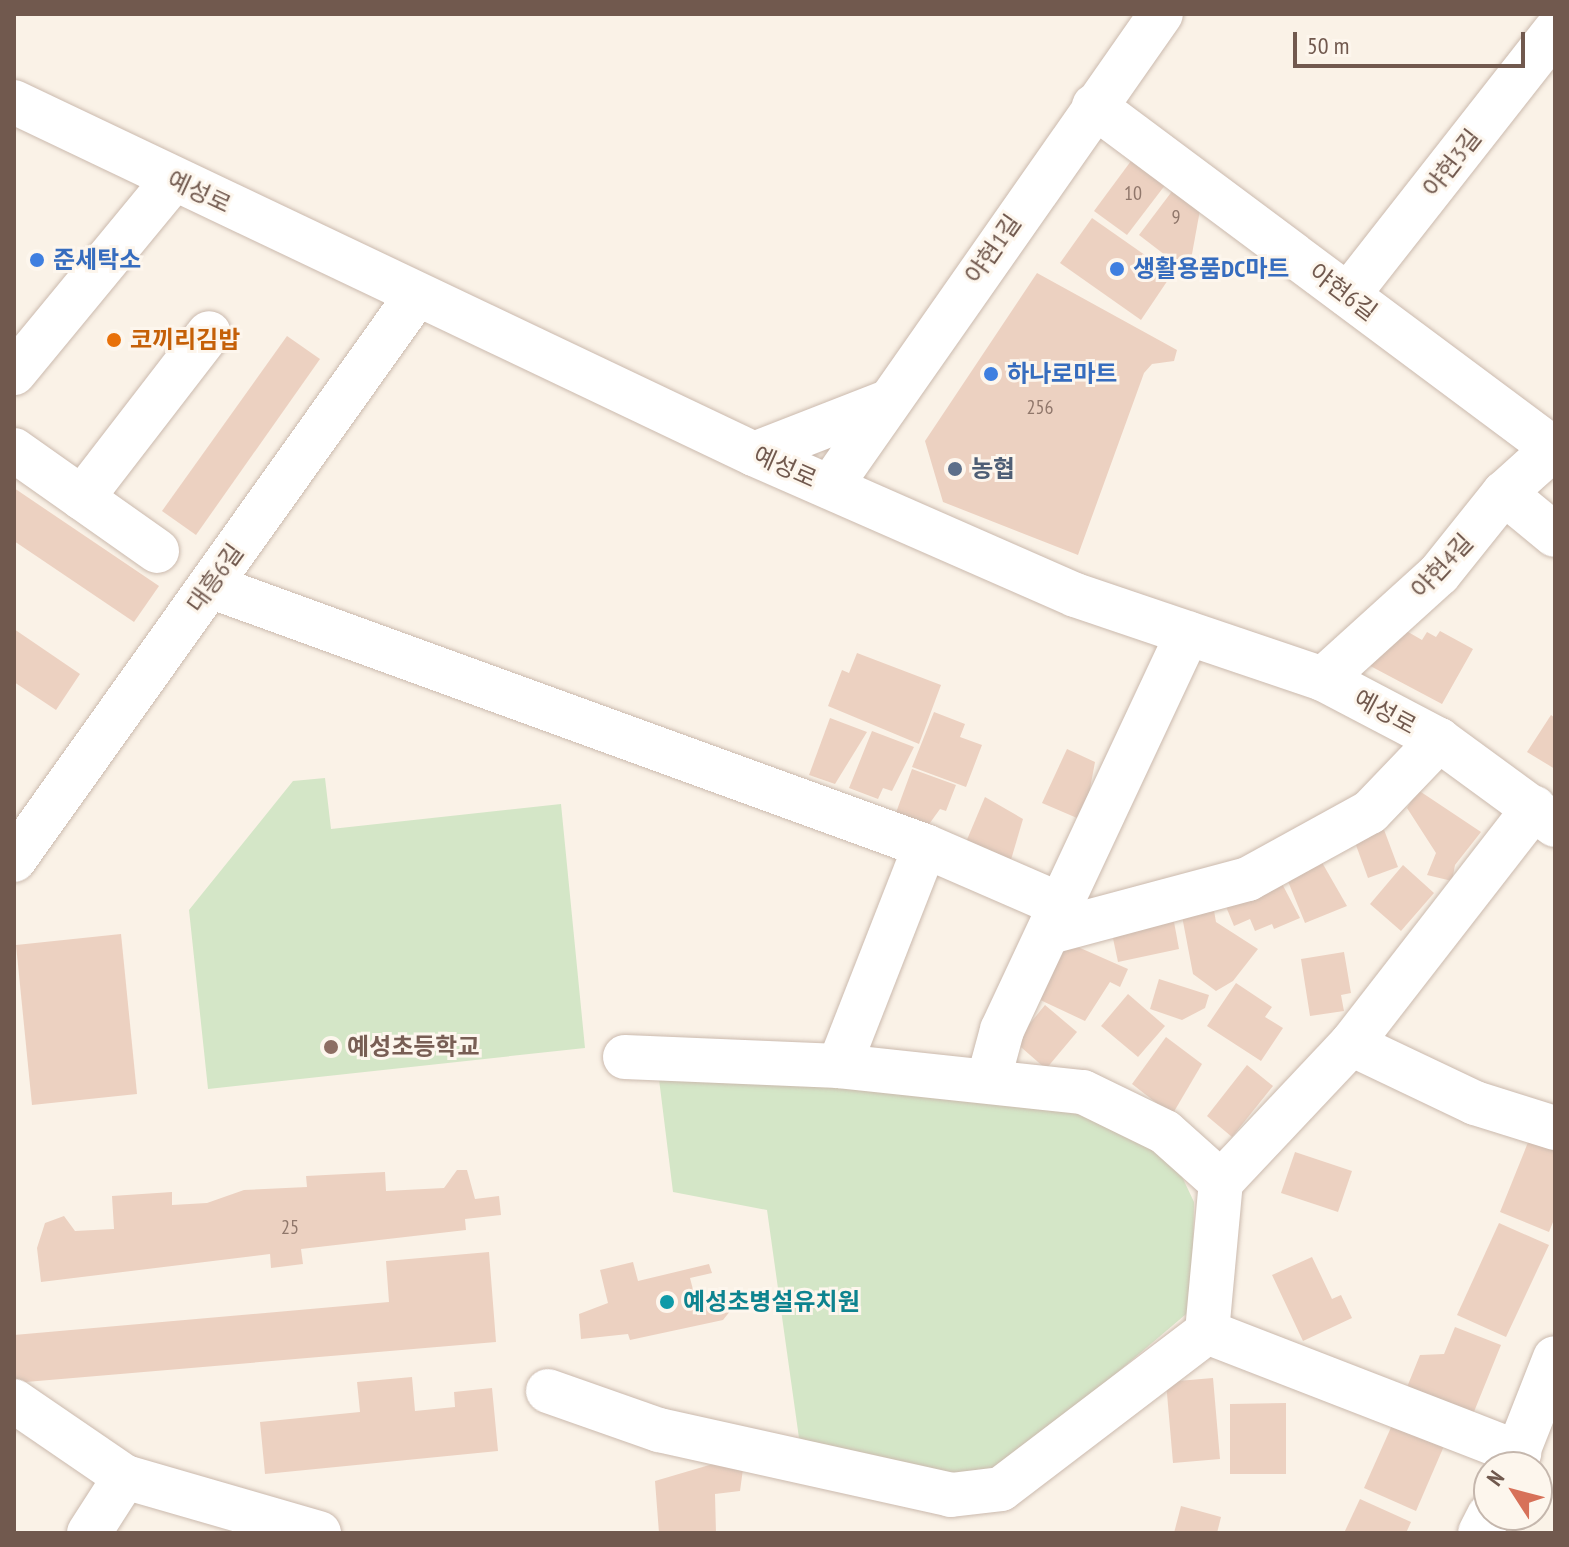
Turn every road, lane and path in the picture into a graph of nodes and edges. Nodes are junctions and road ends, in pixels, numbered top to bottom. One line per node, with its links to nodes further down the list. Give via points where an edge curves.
1 (1161, 14): 4 (street, 야현1길)
2 (1555, 31): 6 (street, 야현3길)
3 (14, 102): 5 (street, 예성로)
4 (1094, 106): 6 (street, 야현6길); 10 (street, 야현1길)
5 (173, 180): 7 (street, 예성로); 9 (street)
6 (1348, 295): 11 (street, 야현6길)
7 (416, 296): 13 (street, 예성로); 19 (street, 대흥6길)
8 (209, 333): 16 (street)
9 (14, 373)
10 (885, 403): 13 (street); 14 (street, 야현1길)
11 (1554, 448): 15 (street, 야현4길)
12 (14, 450): 16 (street)
13 (754, 454): 14 (street, 예성로)
14 (830, 487): 20 (street, 예성로, via 1075,595)
15 (1504, 493): 17 (street); 21 (street, 야현4길, via 1439,574)
16 (82, 498): 18 (street)
17 (1555, 535)
18 (157, 551)
19 (210, 586): 24 (street); 25 (street, 대흥6길)
20 (1188, 633): 21 (street, 예성로); 26 (street)
21 (1323, 679): 22 (street, 예성로)
22 (1439, 740): 23 (street, 예성로); 26 (street, via 1370,812 1248,879)
23 (1545, 817): 27 (street)
24 (925, 846): 26 (street); 29 (street)
25 (14, 860)
26 (1056, 918): 30 (street, via 1002,1030)
27 (1351, 1044): 31 (street, via 1475,1103); 32 (street)
28 (625, 1057): 29 (street)
29 (839, 1066): 30 (street)
30 (989, 1078): 32 (street, via 1083,1092 1165,1132)
31 (1555, 1128)
32 (1221, 1182): 33 (street)
33 (1207, 1332): 35 (street, via 1001,1489 951,1495 659,1430); 37 (street)
34 (1555, 1358): 38 (street)
35 (548, 1391)
36 (14, 1401): 39 (street)
37 (1493, 1451)
38 (1519, 1451)
39 (125, 1477): 40 (street); 41 (street)
40 (89, 1533)
41 (319, 1533)

